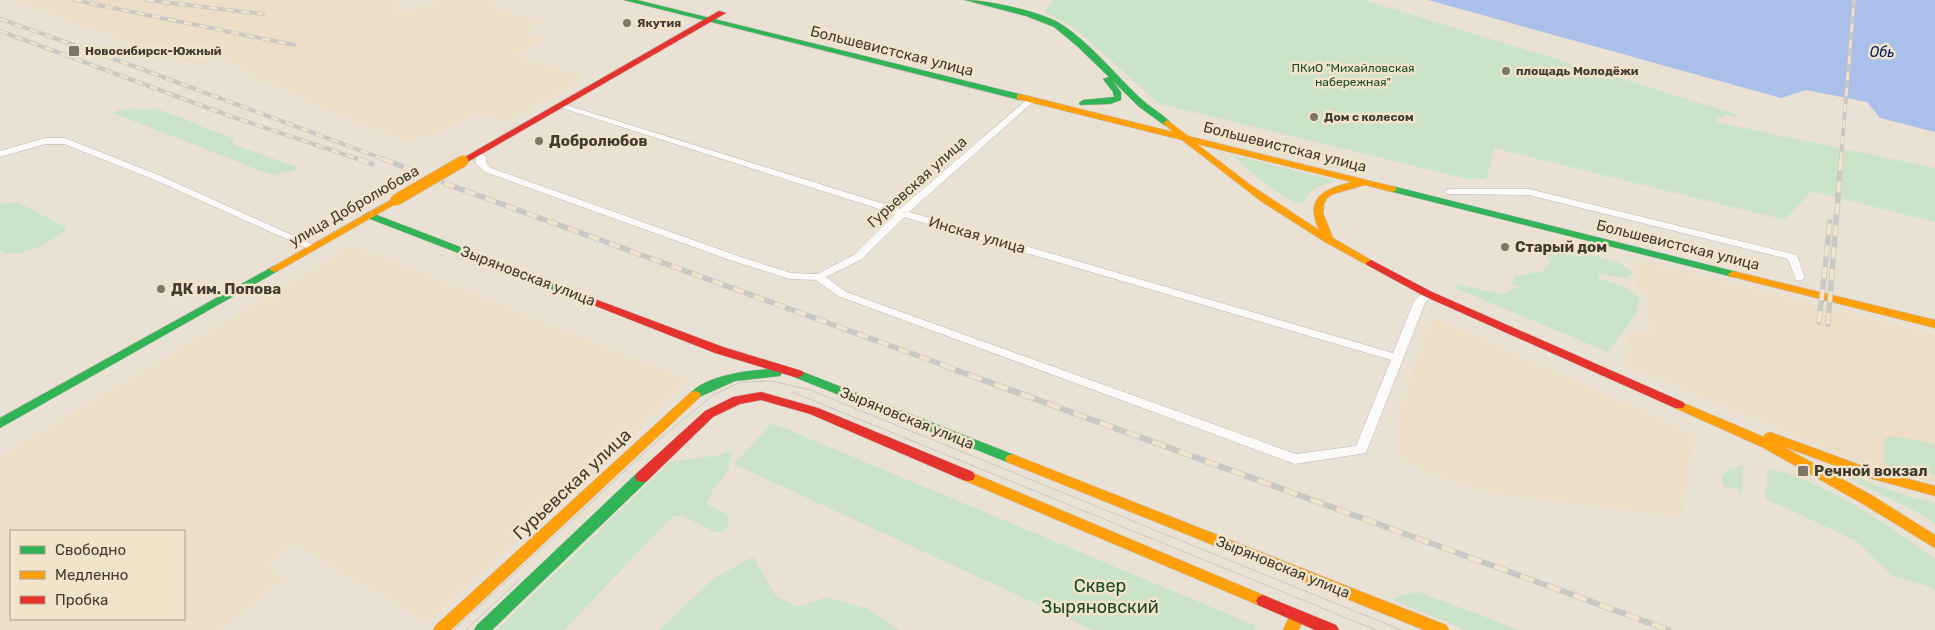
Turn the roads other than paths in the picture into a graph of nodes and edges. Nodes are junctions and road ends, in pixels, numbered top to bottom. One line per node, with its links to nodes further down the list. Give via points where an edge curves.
1 (628, 0): 5 (main road, Большевистская улица)
2 (669, 0): 4 (main road, Большевистская улица)
3 (969, 0): 6 (main road, via 1045,20 1066,31)
4 (722, 13): 5 (main road, улица Добролюбова); 8 (main road, Большевистская улица)
5 (710, 20): 7 (main road, Большевистская улица); 9 (main road, улица Добролюбова)
6 (1080, 44): 8 (main road, via 1119,96 1110,101); 10 (main road, via 1141,104)
7 (1030, 100): 11 (main road, Большевистская улица); 18 (street, Гурьевская улица)
8 (1083, 103): 10 (main road, Большевистская улица)
9 (560, 106): 12 (main road, улица Добролюбова); 18 (street, Инская улица)
10 (1167, 123): 11 (main road); 15 (main road, Большевистская улица)
11 (1183, 138): 14 (main road, Большевистская улица); 16 (main road)
12 (477, 153): 19 (main road, улица Добролюбова, bridge); 23 (street, via 481,164 488,170 790,276)
13 (0, 154): 21 (street, via 45,141 65,141 158,178)
14 (1367, 182): 17 (main road, via 1329,191 1319,199); 26 (main road, Большевистская улица)
15 (1450, 192): 22 (main road, Большевистская улица); 24 (street, via 1529,192 1754,246 1793,257)
16 (1276, 208): 17 (main road, via 1296,212); 20 (main road)
17 (1315, 210): 20 (main road)
18 (902, 213): 23 (street, Гурьевская улица, via 858,257); 28 (street, Инская улица)
19 (369, 215): 21 (main road, улица Добролюбова); 27 (main road, Зыряновская улица)
20 (1330, 241): 25 (main road)
21 (313, 247): 33 (main road, улица Добролюбова)
22 (1708, 256)
23 (819, 276): 28 (street, via 842,294 1295,459 1361,450)
24 (1800, 278)
25 (1428, 294): 28 (street, via 1420,301); 32 (main road)
26 (1935, 324)
27 (719, 350): 29 (main road); 30 (main road, Зыряновская улица)
28 (1396, 358)
29 (734, 374): 30 (main road); 31 (main road); 37 (main road, Гурьевская улица, via 686,402)
30 (800, 375): 41 (main road, Зыряновская улица)
31 (754, 396): 36 (main road, Зыряновская улица, via 770,397 814,411); 38 (main road, via 732,400 709,414)
32 (1718, 421): 34 (main road, via 1794,444 1871,474); 35 (main road, via 1825,476)
33 (0, 424)
34 (1935, 491)
35 (1935, 542)
36 (1297, 616): 39 (main road); 40 (main road, Зыряновская улица)
37 (441, 630)
38 (482, 630)
39 (1291, 630)
40 (1331, 630)
41 (1441, 630)

